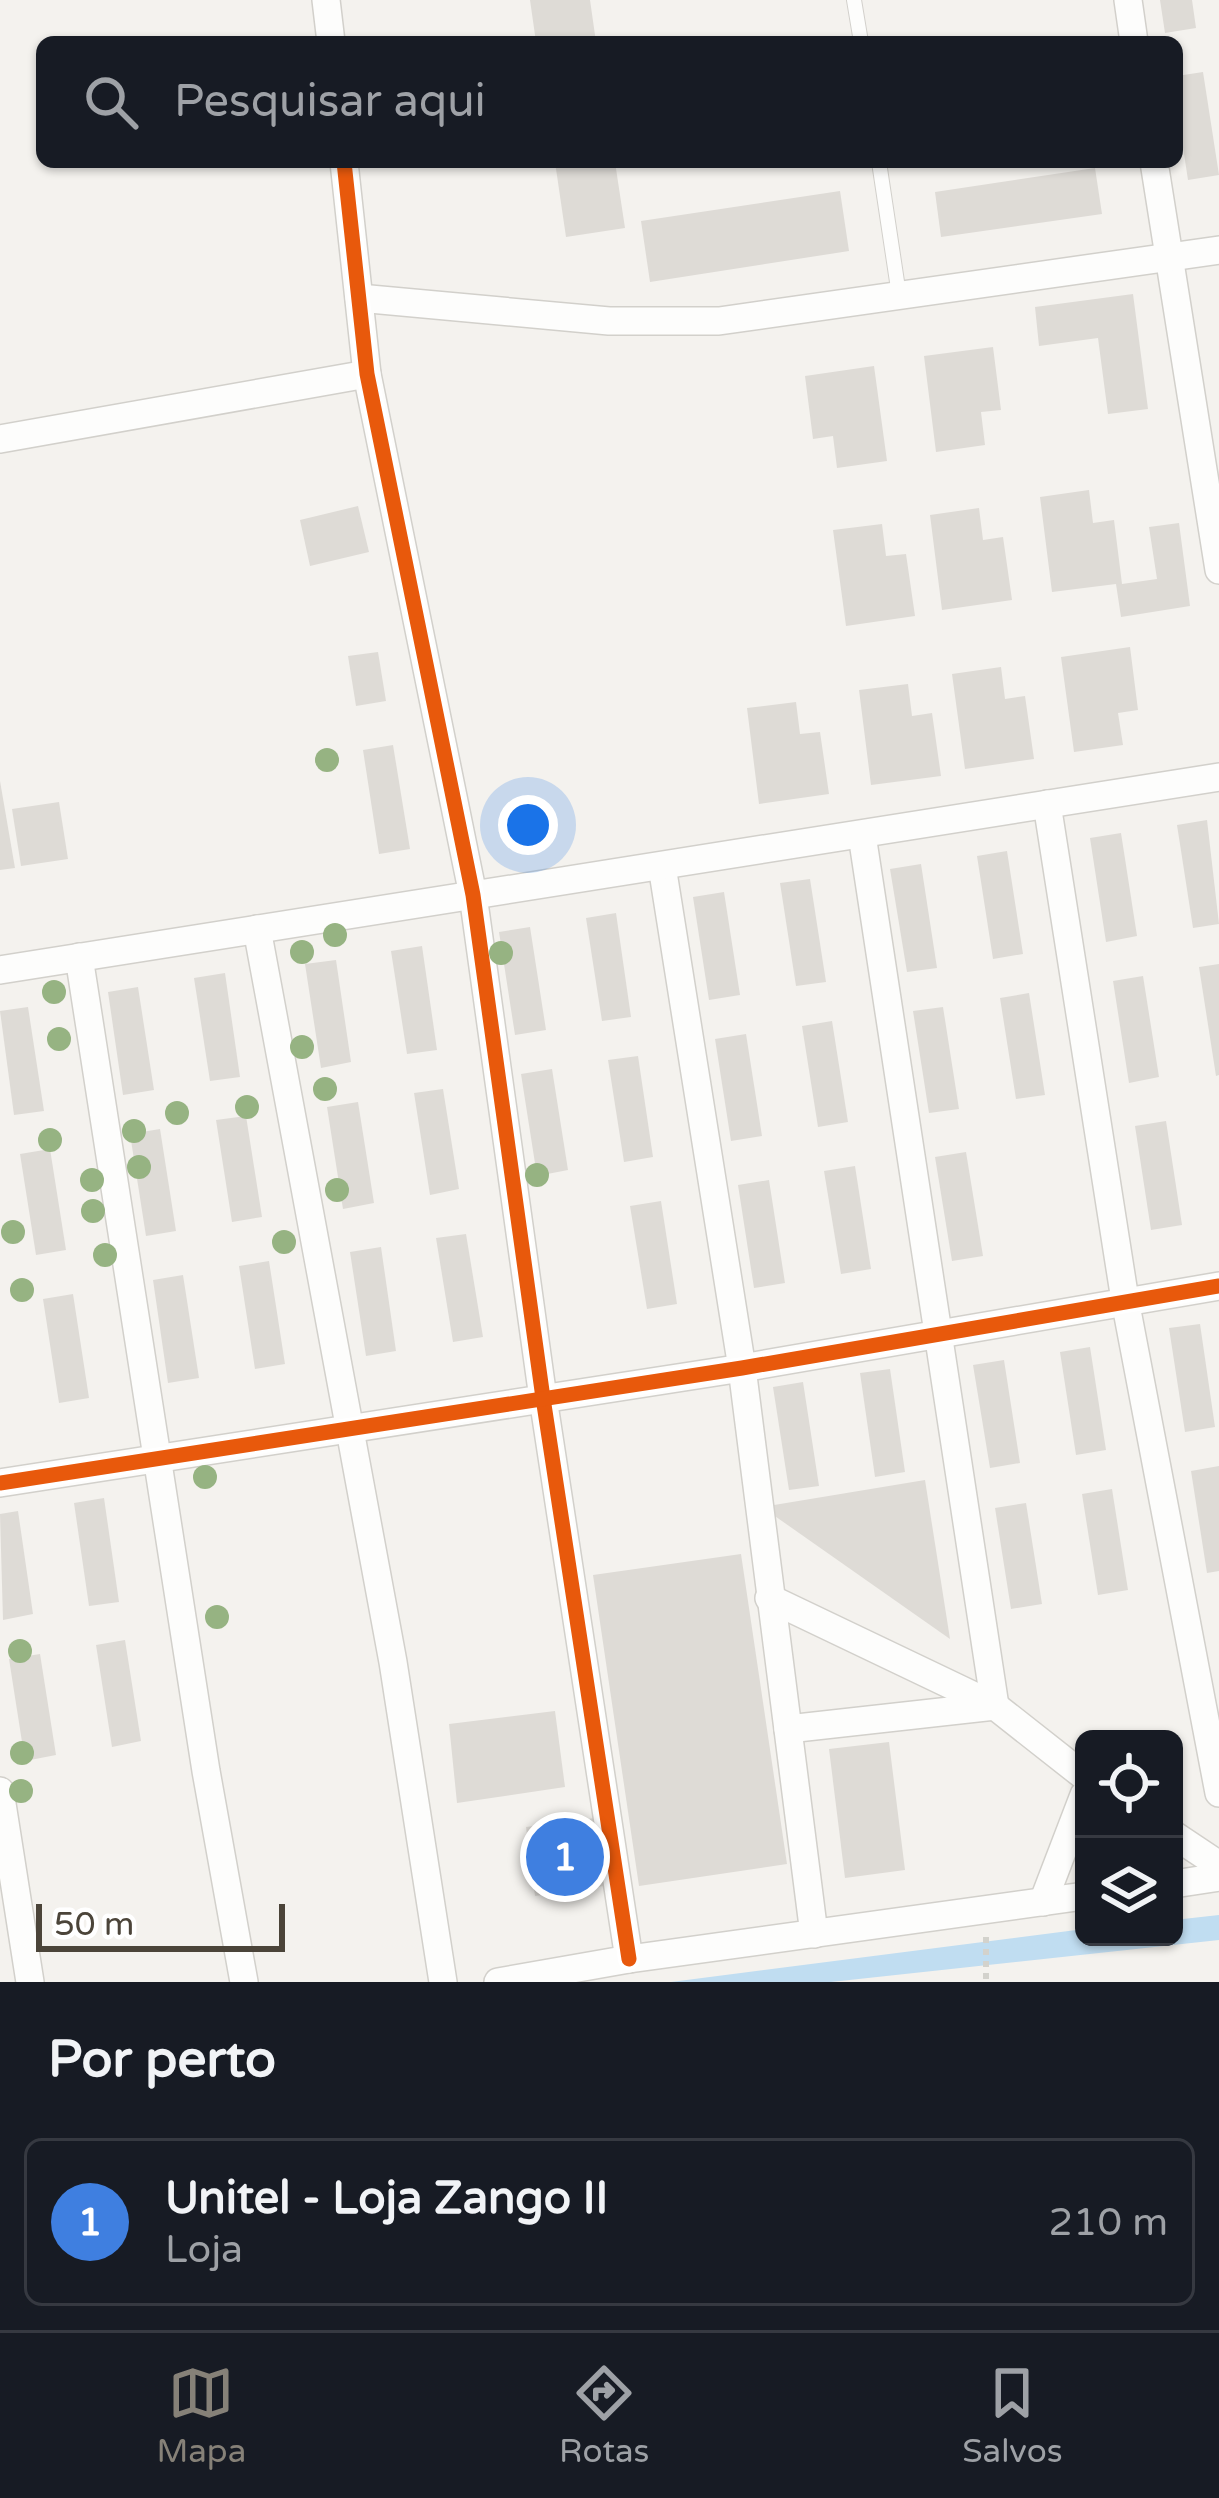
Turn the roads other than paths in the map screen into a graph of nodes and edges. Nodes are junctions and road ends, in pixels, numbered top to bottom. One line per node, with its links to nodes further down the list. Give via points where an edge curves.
1 (326, 0): 4 (street)
2 (854, 0): 5 (lane)
3 (1127, 0): 6 (street)
4 (330, 36)
5 (860, 36)
6 (1133, 36)
7 (345, 168): 13 (street)
8 (880, 168): 12 (lane)
9 (1155, 168): 11 (street)
10 (1219, 250): 11 (street)
11 (1169, 257): 12 (street); 16 (street)
12 (899, 295): 13 (street, via 667,323)
13 (359, 298): 14 (street)
14 (367, 374): 15 (street); 21 (street)
15 (0, 439)
16 (1219, 570)
17 (1219, 777): 18 (street)
18 (1047, 804): 19 (street); 26 (street)
19 (862, 835): 20 (street); 27 (street)
20 (662, 866): 21 (street); 28 (street)
21 (473, 895): 22 (street); 29 (street)
22 (257, 929): 23 (street); 30 (street)
23 (79, 957): 24 (street); 31 (street)
24 (0, 970)
25 (1219, 1286): 26 (street)
26 (1125, 1300): 27 (street); 38 (street)
27 (937, 1334): 28 (street); 34 (street)
28 (742, 1368): 29 (street); 33 (street)
29 (543, 1399): 30 (street); 47 (street)
30 (349, 1426): 31 (street); 50 (street)
31 (158, 1460): 32 (street); 49 (street)
32 (0, 1483)
33 (770, 1598): 34 (street); 35 (street)
34 (994, 1706): 35 (street); 36 (street)
35 (788, 1729): 46 (street)
36 (1075, 1769)
37 (0, 1791): 48 (street)
38 (1219, 1793)
39 (1075, 1818): 45 (street)
40 (1178, 1838): 41 (street)
41 (1219, 1865)
42 (1219, 1877): 43 (street)
43 (1183, 1883)
44 (1075, 1897): 45 (street)
45 (1043, 1902): 46 (street)
46 (814, 1934): 47 (street)
47 (629, 1959): 51 (street)
48 (30, 1982)
49 (244, 1982)
50 (443, 1982)
51 (498, 1982)

